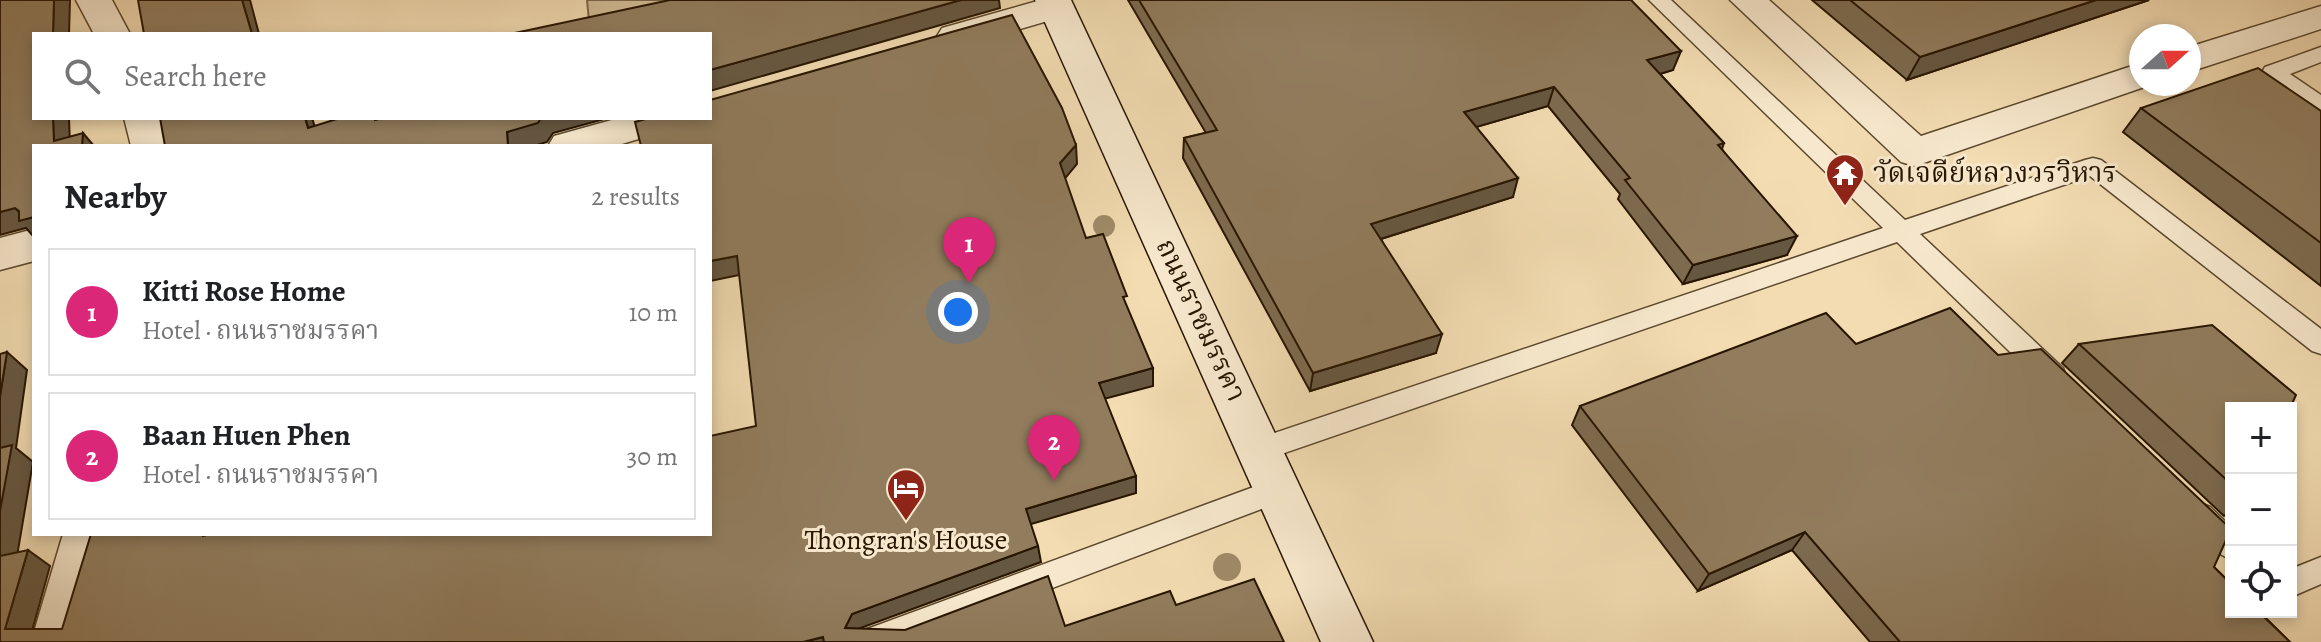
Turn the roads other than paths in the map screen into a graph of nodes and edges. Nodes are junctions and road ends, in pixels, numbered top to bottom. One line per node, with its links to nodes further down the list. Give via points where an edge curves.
1 (94, 0): 6 (street)
2 (1659, 0): 16 (lane)
3 (1748, 0): 10 (street, via 1915,152)
4 (1054, 3): 7 (street); 21 (street, ถนนราชมรรคา)
5 (2321, 17): 9 (street)
6 (111, 32)
7 (921, 45)
8 (2321, 54): 11 (lane, via 2273,72)
9 (2201, 56)
10 (2129, 79)
11 (2321, 106)
12 (144, 120): 14 (street)
13 (659, 120): 15 (street)
14 (150, 144)
15 (581, 144)
16 (1901, 231): 19 (lane, via 2093,166); 20 (lane); 21 (lane)
17 (32, 246): 18 (street)
18 (0, 254)
19 (2321, 344)
20 (2072, 394)
21 (1261, 449): 22 (street, ถนนราชมรรคา)
22 (1278, 490): 29 (lane); 30 (street, ถนนราชมรรคา)
23 (2185, 502): 25 (lane)
24 (87, 536): 28 (street)
25 (2225, 540)
26 (2321, 570): 27 (lane)
27 (2297, 580)
28 (57, 642)
29 (870, 642)
30 (1347, 642)

